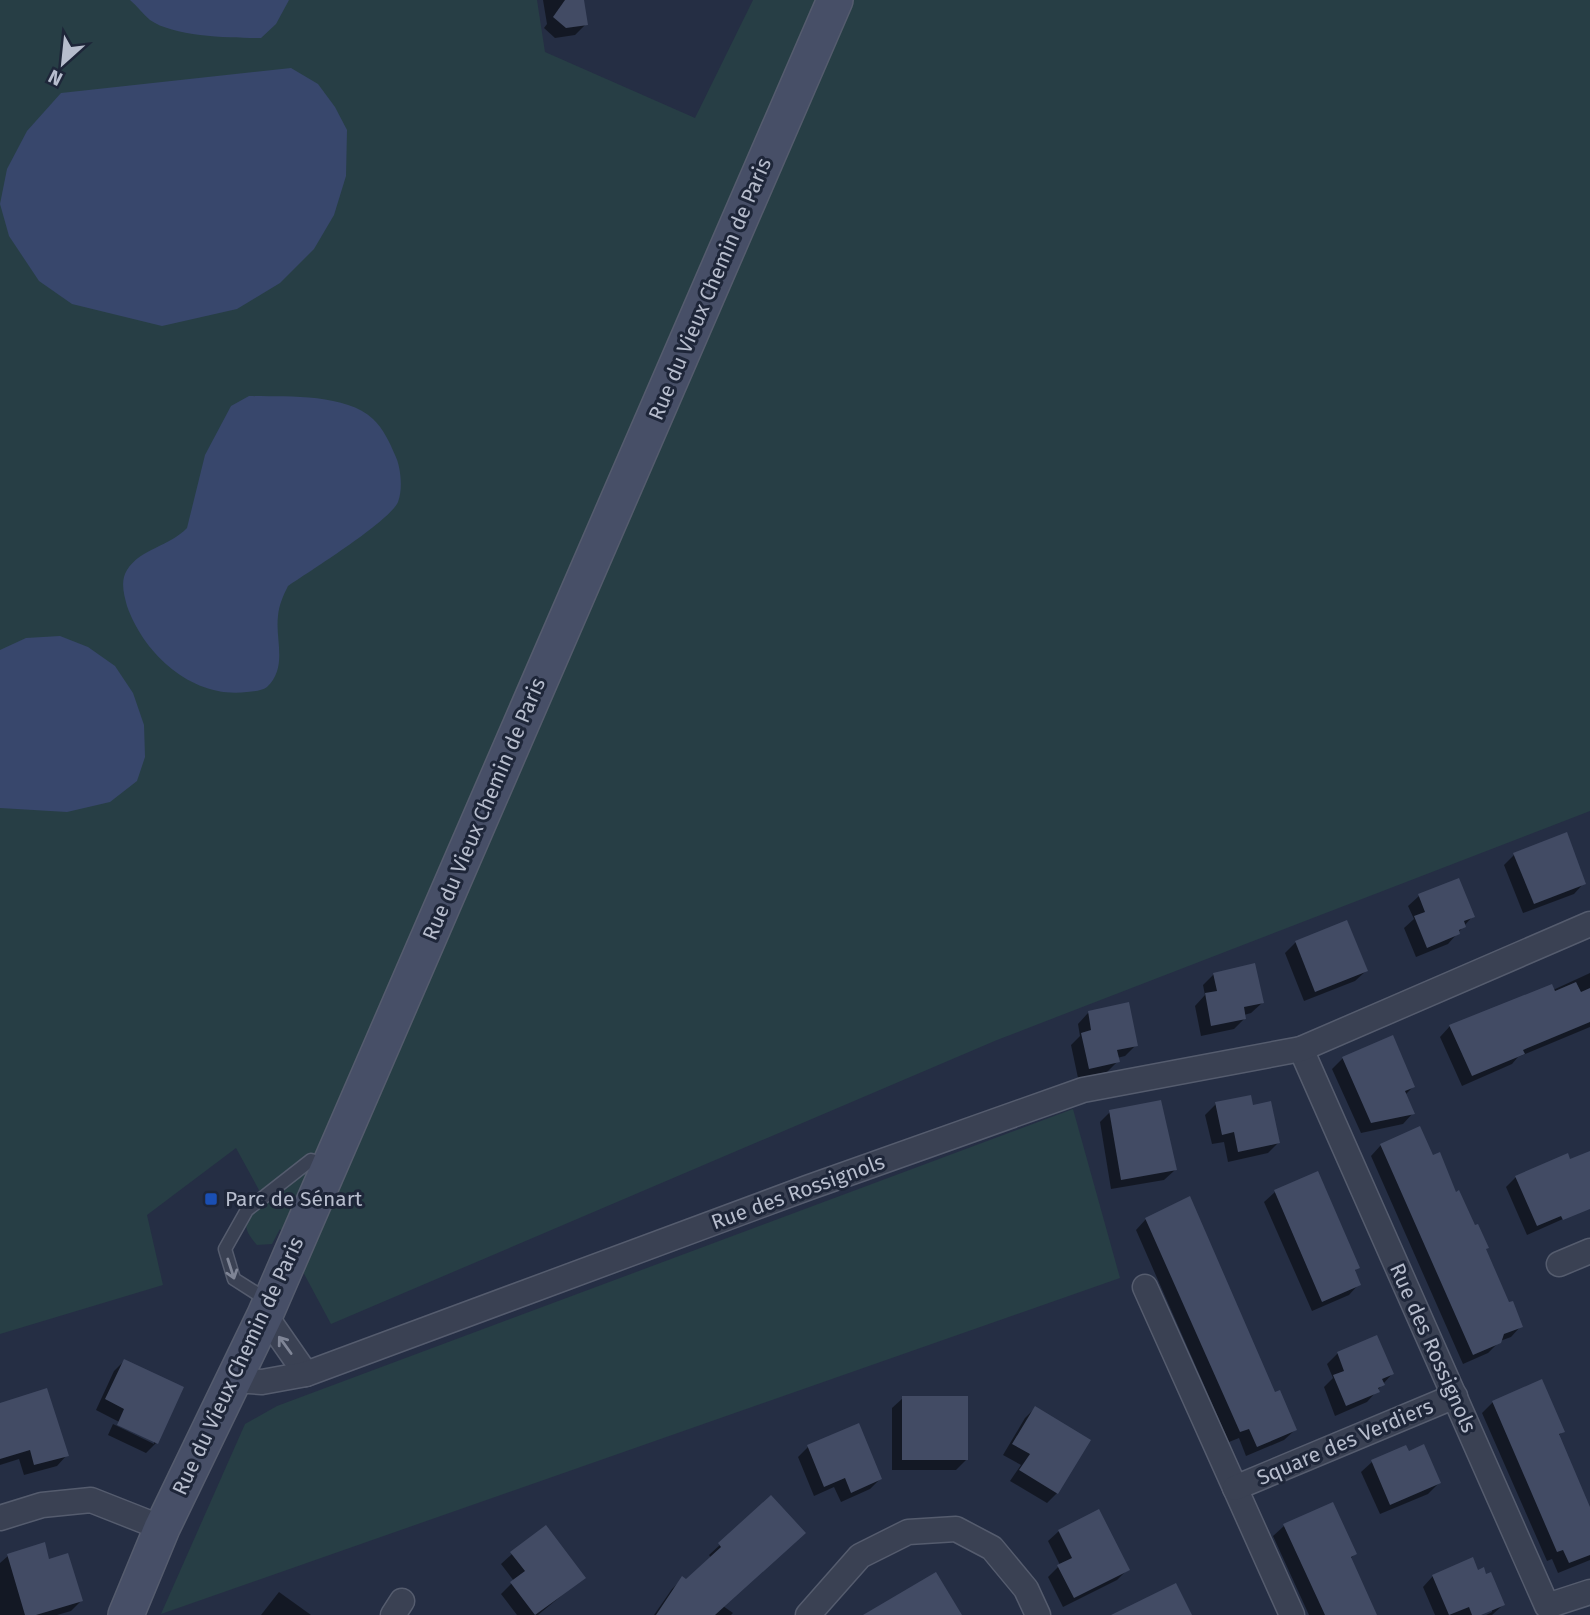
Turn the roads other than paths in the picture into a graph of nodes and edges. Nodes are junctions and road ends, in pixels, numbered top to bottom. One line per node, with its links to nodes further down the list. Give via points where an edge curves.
1 (835, 0): 4 (street, Rue du Vieux Chemin de Paris)
2 (1590, 924): 3 (street, Rue des Rossignols)
3 (1301, 1049): 9 (street, Rue des Rossignols, via 1083,1090); 11 (street, Rue des Rossignols)
4 (331, 1164): 8 (street, Rue du Vieux Chemin de Paris); 8 (lane, one-way to 8, via 311,1160 247,1210 225,1249 234,1279)
5 (1590, 1251): 6 (street)
6 (1559, 1264)
7 (1145, 1287): 12 (street, Square des Verdiers)
8 (268, 1309): 9 (street, one-way to 8); 10 (street, Rue du Vieux Chemin de Paris)
9 (306, 1374): 10 (street, Rue des Rossignols, via 262,1382)
10 (234, 1380): 14 (street, Rue du Vieux Chemin de Paris)
11 (1455, 1396): 12 (street, Square des Verdiers); 15 (street, Rue des Rossignols, via 1547,1606)
12 (1235, 1488): 19 (street, Square des Verdiers)
13 (0, 1518): 14 (street, via 41,1505 92,1500)
14 (163, 1528): 16 (street, Rue du Vieux Chemin de Paris)
15 (1590, 1592)
16 (126, 1615)
17 (808, 1615): 18 (street, via 860,1556 908,1532 956,1529 992,1548 1026,1588)
18 (1038, 1615)
19 (1292, 1615)

